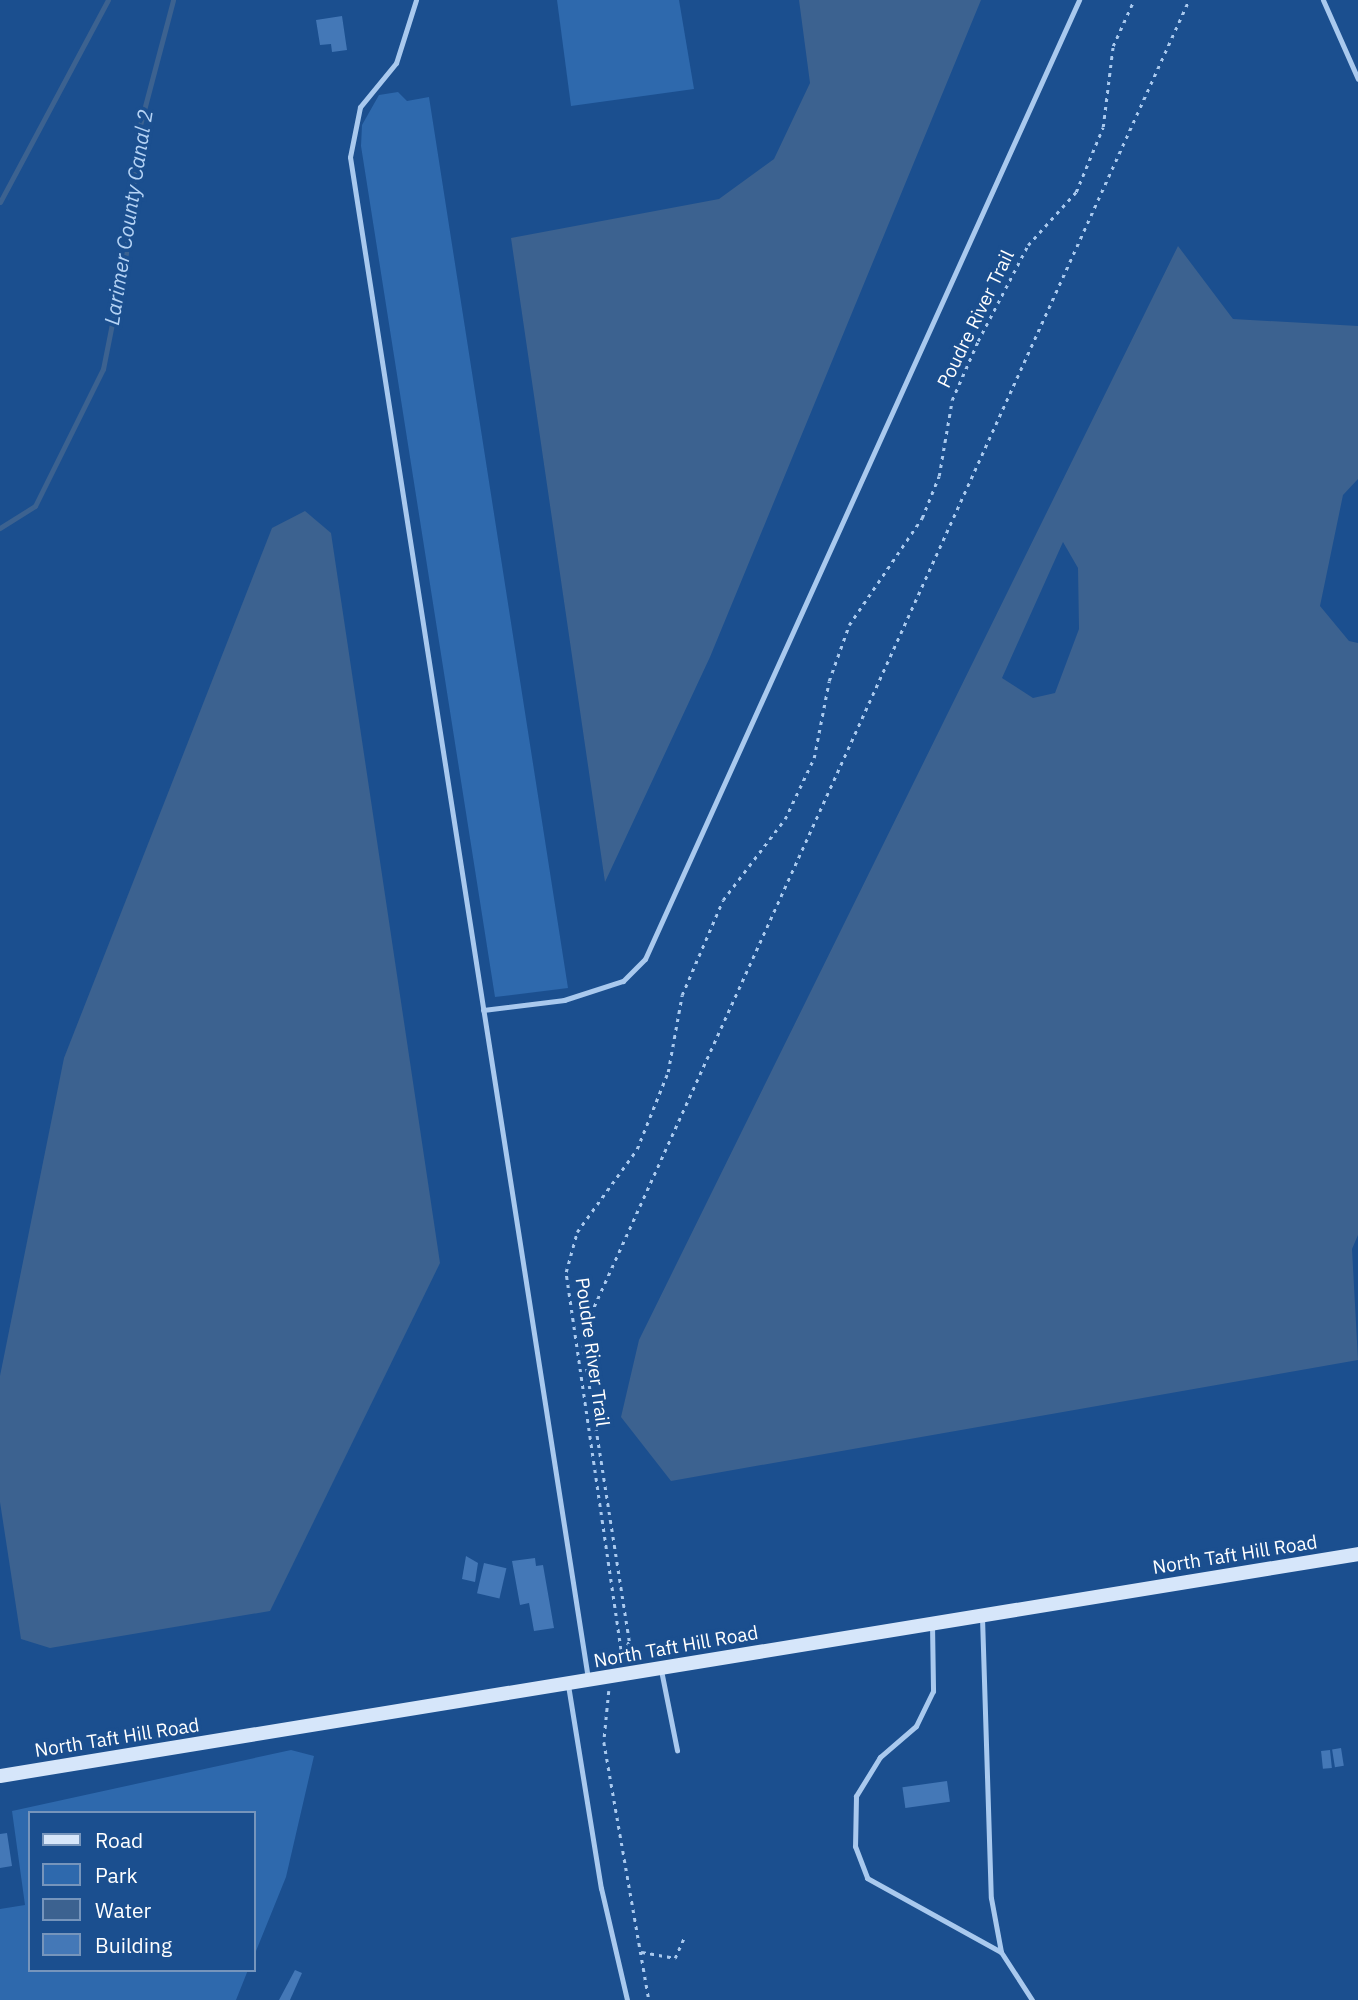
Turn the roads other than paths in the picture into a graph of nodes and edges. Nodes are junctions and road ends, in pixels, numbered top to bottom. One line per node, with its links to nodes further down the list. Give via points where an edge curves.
1 (415, 0): 5 (lane, via 396,63 360,107 350,157)
2 (1079, 0): 5 (lane, via 645,960 623,981 564,1000)
3 (1323, 0): 4 (lane)
4 (1358, 79)
5 (483, 1010): 10 (lane)
6 (1358, 1554): 7 (main road, North Taft Hill Road)
7 (982, 1617): 8 (main road, North Taft Hill Road); 14 (lane, via 991,1898)
8 (932, 1624): 9 (main road, North Taft Hill Road); 14 (lane, via 933,1690 916,1726 880,1757 856,1796 855,1846 867,1878)
9 (661, 1670): 10 (main road, North Taft Hill Road); 12 (lane)
10 (589, 1682): 11 (main road, North Taft Hill Road)
11 (568, 1685): 13 (main road, North Taft Hill Road); 15 (lane, via 601,1888)
12 (677, 1750)
13 (0, 1776)
14 (1001, 1952): 16 (lane)
15 (628, 2000)
16 (1032, 2000)

